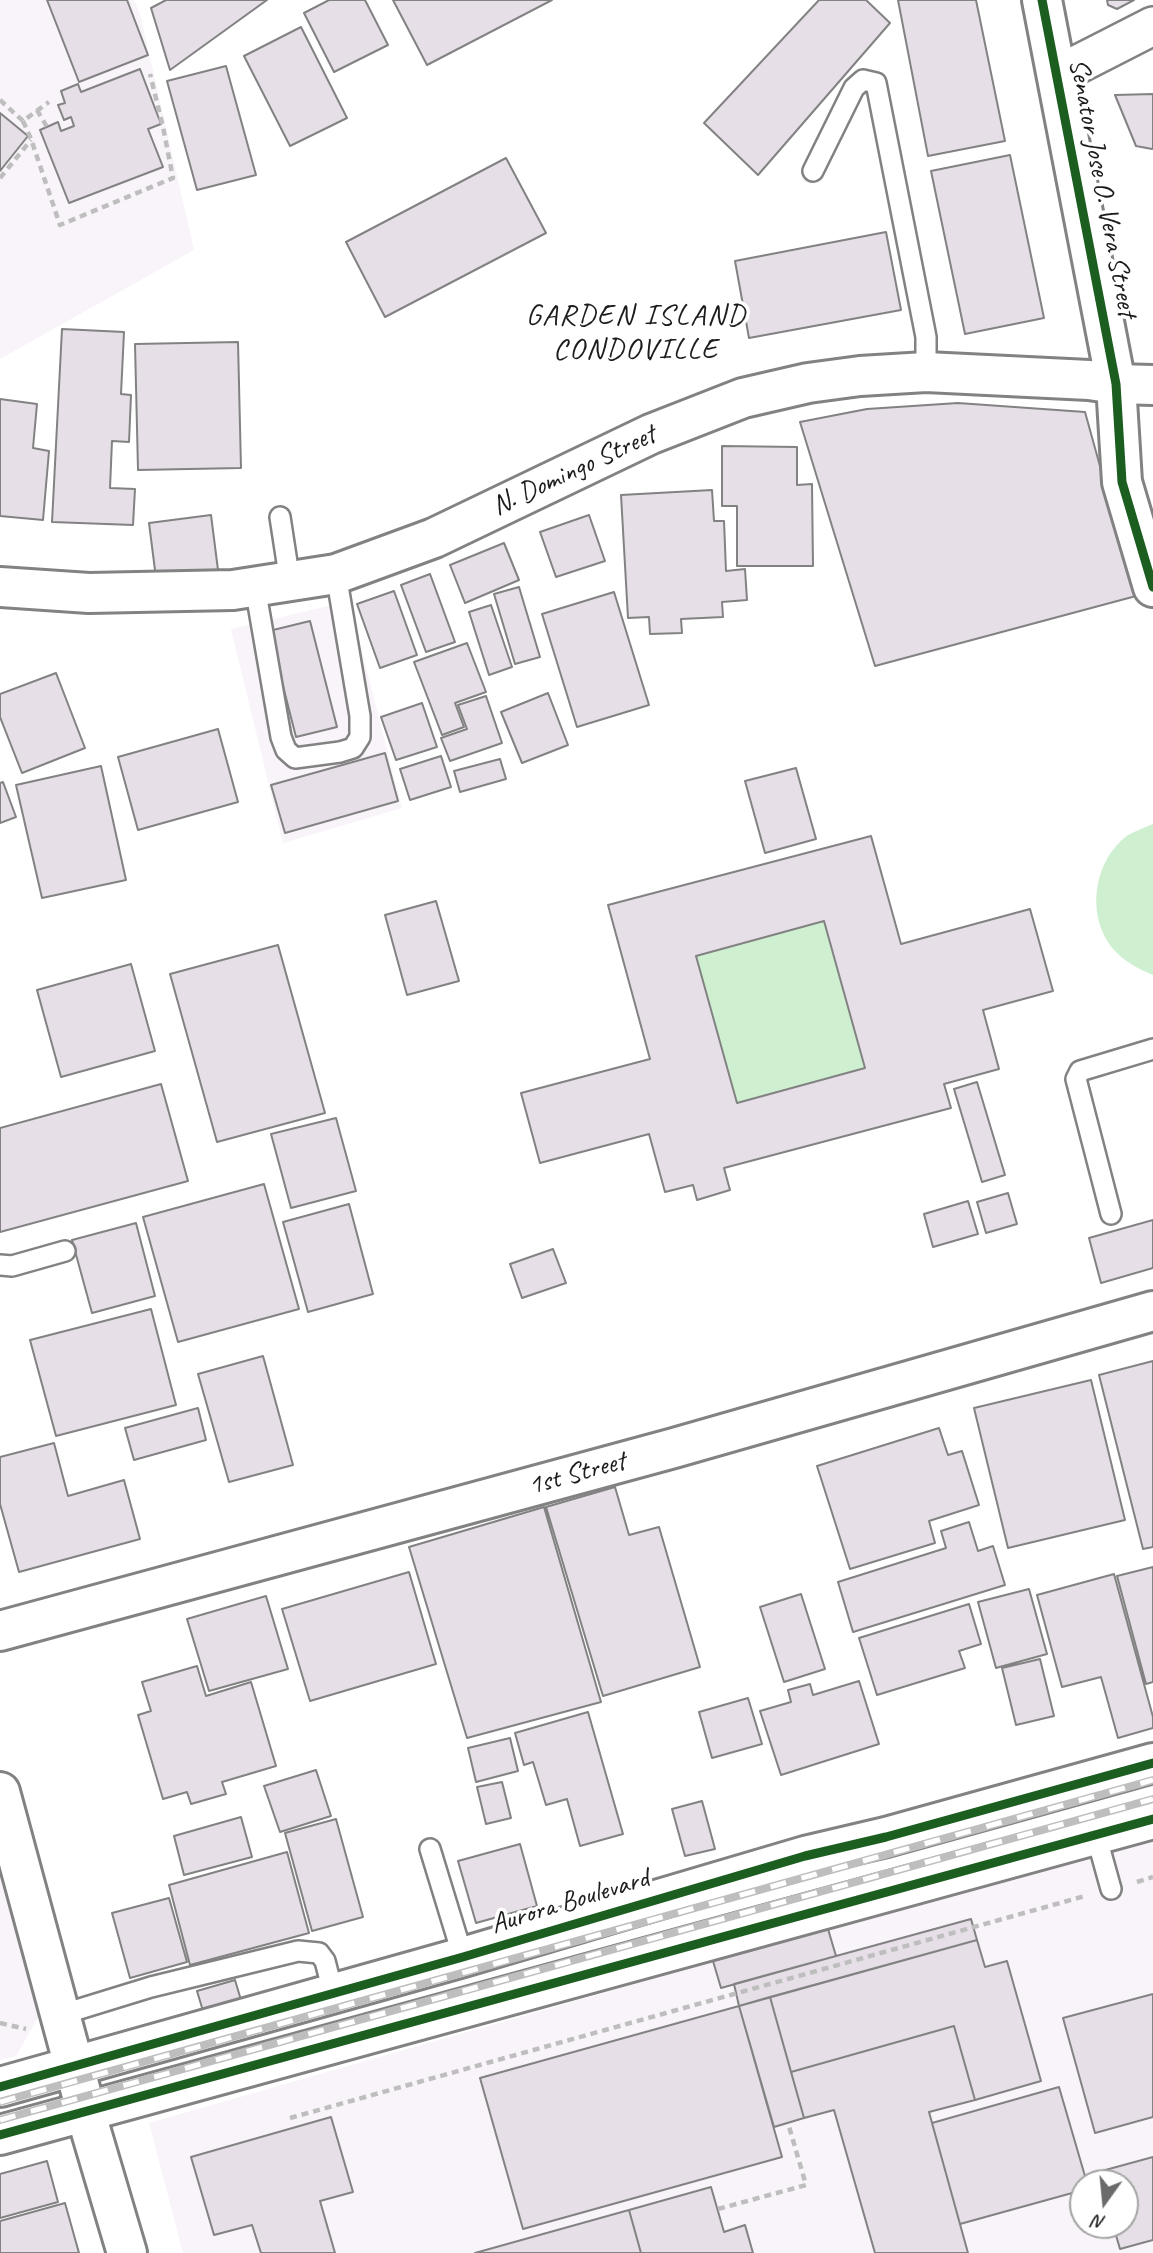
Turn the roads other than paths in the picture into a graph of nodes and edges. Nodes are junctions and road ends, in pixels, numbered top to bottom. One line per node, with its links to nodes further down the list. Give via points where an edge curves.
1 (1042, 0): 3 (main road, Senator Jose O. Vera Street)
2 (1153, 26): 3 (street)
3 (1057, 75): 6 (main road, Senator Jose O. Vera Street)
4 (813, 171): 5 (lane, via 854,88 863,80 876,83 926,337)
5 (926, 372): 6 (main road, N. Domingo Street); 9 (main road, N. Domingo Street, via 821,382 743,398 651,434 434,538)
6 (1116, 384): 7 (main road, N. Domingo Street); 12 (main road, Senator Jose O. Vera Street, via 1122,482)
7 (1153, 385)
8 (280, 517): 10 (lane)
9 (336, 574): 10 (main road, N. Domingo Street); 10 (lane, via 360,716 360,737 354,748 340,752 295,758 286,750 281,737)
10 (272, 584): 11 (main road, N. Domingo Street, via 233,590 89,593)
11 (0, 587)
12 (1153, 587)
13 (1153, 1049): 14 (lane, via 1080,1071 1076,1079)
14 (1111, 1214)
15 (65, 1251): 16 (lane, via 12,1266)
16 (0, 1265)
17 (1153, 1311): 18 (main road, 1st Street, via 687,1444)
18 (0, 1631)
19 (1153, 1763): 25 (main road, Aurora Boulevard, via 805,1856)
20 (0, 1792): 27 (main road)
21 (1153, 1819): 22 (main road)
22 (1096, 1835): 24 (lane); 30 (main road)
23 (430, 1849): 25 (lane)
24 (1111, 1889)
25 (463, 1957): 26 (main road, Aurora Boulevard)
26 (333, 1992): 27 (lane, via 319,1953 298,1951); 28 (main road, Aurora Boulevard)
27 (60, 2015): 28 (main road)
28 (75, 2067): 29 (main road, Aurora Boulevard); 30 (main road)
29 (0, 2087)
30 (85, 2111): 31 (main road); 32 (main road)
31 (0, 2135)
32 (127, 2253)

